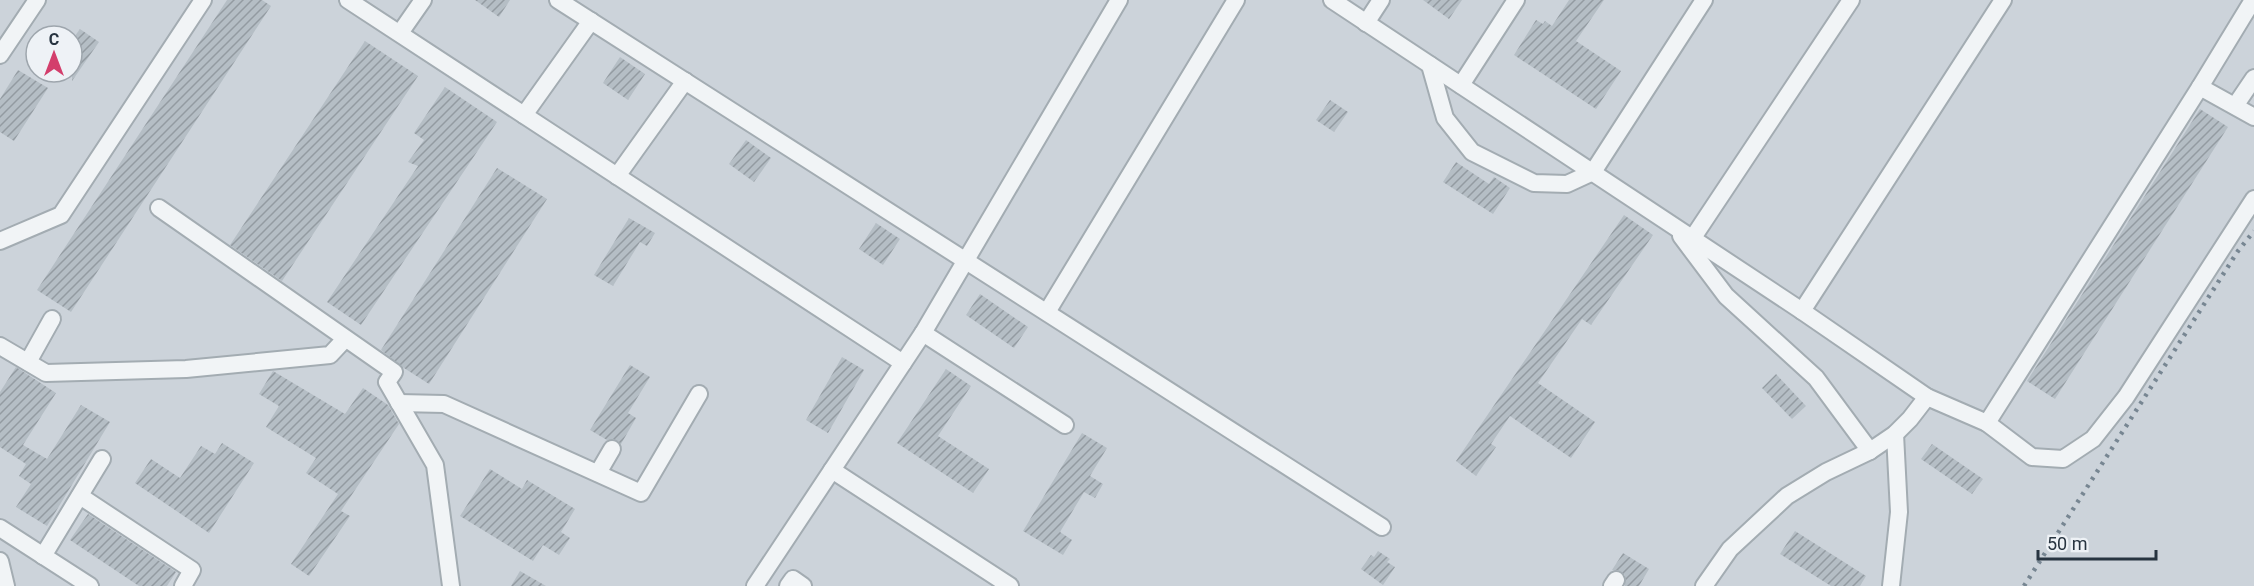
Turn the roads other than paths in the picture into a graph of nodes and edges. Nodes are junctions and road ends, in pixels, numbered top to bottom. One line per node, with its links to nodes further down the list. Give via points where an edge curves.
1 (37, 0): 18 (street)
2 (203, 0): 33 (street, via 62,215)
3 (348, 0): 17 (street)
4 (423, 0): 17 (street)
5 (558, 0): 15 (street)
6 (1119, 0): 34 (street)
7 (1236, 0): 36 (street)
8 (1332, 0): 16 (street)
9 (1381, 0): 16 (street)
10 (1516, 0): 22 (street)
11 (1704, 0): 27 (street)
12 (1851, 0): 32 (street)
13 (2003, 0): 35 (street)
14 (2253, 0): 23 (street)
15 (591, 21): 21 (street); 25 (street)
16 (1366, 23): 19 (street)
17 (400, 33): 25 (street)
18 (0, 56)
19 (1431, 65): 22 (street); 27 (street, via 1445,118 1472,152 1534,183 1568,184)
20 (2254, 78): 24 (street)
21 (685, 81): 28 (street); 34 (street)
22 (1461, 85): 27 (street)
23 (2200, 87): 24 (street); 46 (street)
24 (2235, 106): 26 (street)
25 (524, 115): 28 (street)
26 (2254, 117)
27 (1593, 172): 31 (street)
28 (618, 176): 42 (street)
29 (2254, 199): 46 (street, via 2126,397 2093,439 2063,459 2032,457)
30 (159, 208): 39 (street)
31 (1673, 226): 32 (street); 50 (street, via 1726,296 1816,378)
32 (1692, 239): 35 (street)
33 (0, 242)
34 (966, 261): 36 (street); 38 (street)
35 (1802, 311): 44 (street)
36 (1047, 312): 55 (street)
37 (52, 319): 41 (street)
38 (924, 333): 42 (street); 47 (street)
39 (345, 339): 41 (street, via 330,355 186,369 46,373); 45 (street, via 394,372 387,382)
40 (0, 346): 41 (street)
41 (28, 362)
42 (903, 363): 52 (street)
43 (699, 394): 53 (street, via 641,493)
44 (1927, 397): 46 (street); 48 (street)
45 (399, 403): 53 (street, via 444,404); 62 (street, via 435,465)
46 (1987, 423)
47 (1065, 425)
48 (1896, 434): 50 (street); 68 (street, via 1899,512)
49 (612, 449): 53 (street)
50 (1870, 450): 67 (street, via 1787,496 1730,549)
51 (102, 459): 54 (street)
52 (832, 470): 63 (street); 66 (street)
53 (598, 473)
54 (80, 496): 57 (street); 61 (street, via 192,570)
55 (1382, 527)
56 (0, 528): 57 (street)
57 (43, 556): 60 (street)
58 (0, 561): 59 (street)
59 (6, 586)
60 (90, 586)
61 (183, 586)
62 (451, 586)
63 (755, 586)
64 (788, 586): 65 (street, via 793,579)
65 (803, 586)
66 (1010, 586)
67 (1704, 586)
68 (1891, 586)

